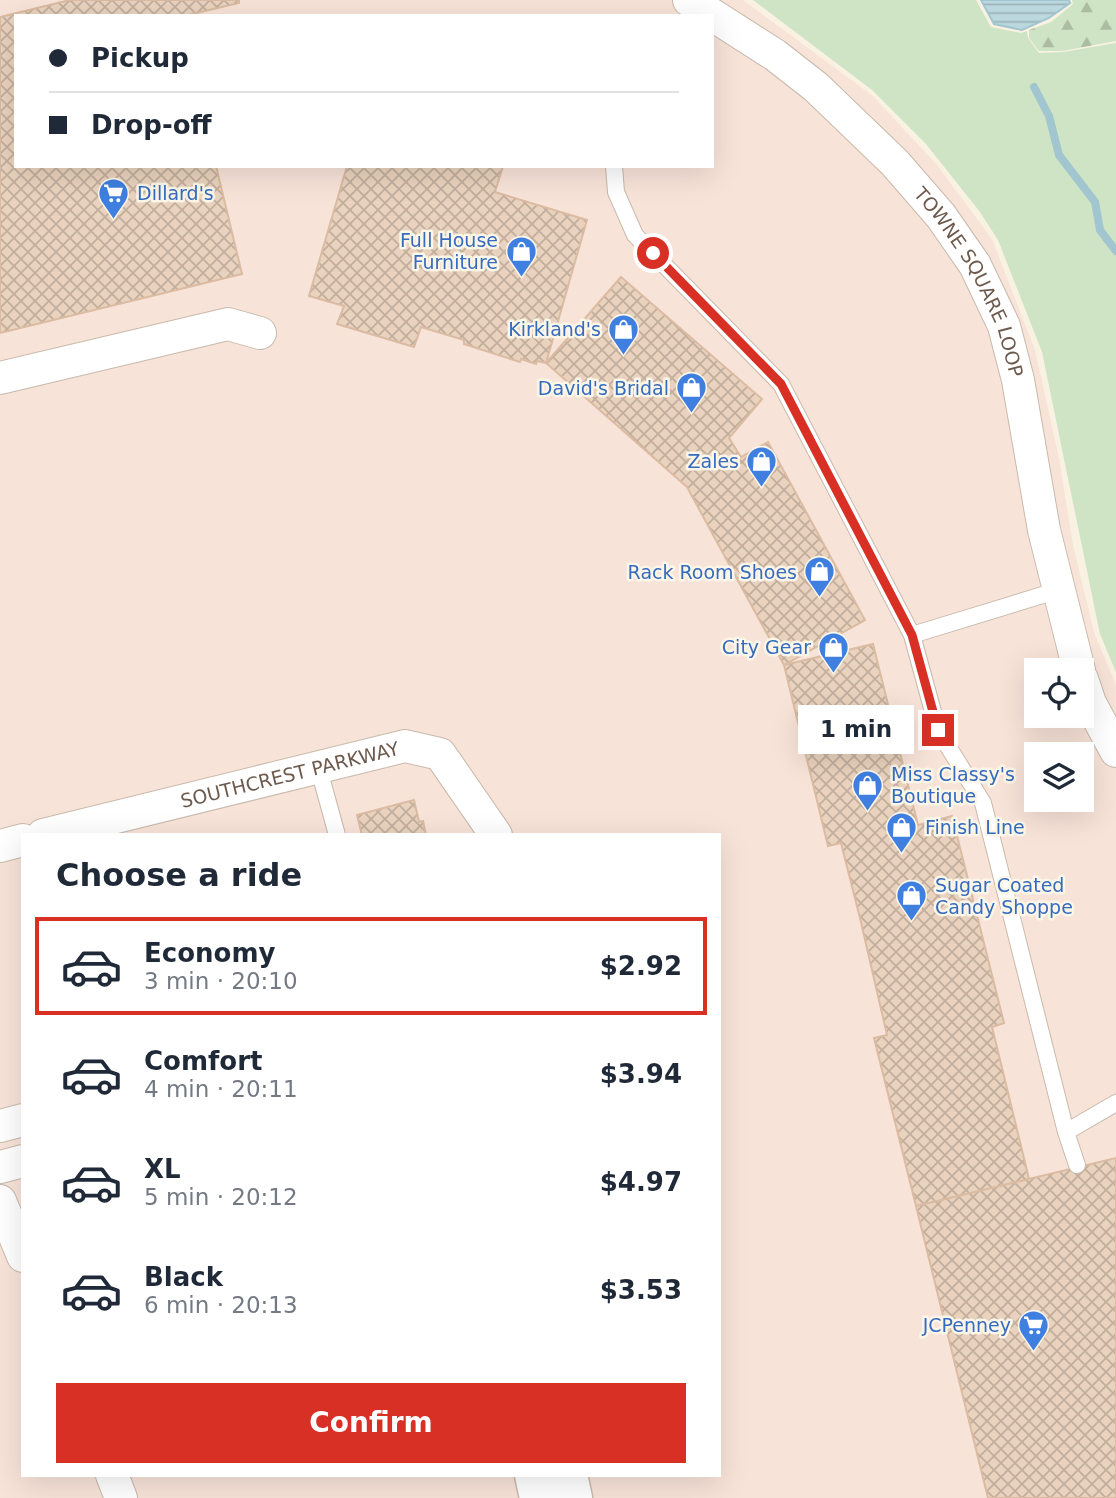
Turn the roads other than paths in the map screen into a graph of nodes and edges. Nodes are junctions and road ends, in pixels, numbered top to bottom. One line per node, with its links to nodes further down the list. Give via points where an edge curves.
1 (714, 21): 5 (street, TOWNE SQUARE LOOP, via 775,55 816,87 895,163 975,265 1004,326 1018,380)
2 (614, 168): 6 (lane, via 616,192 635,235 781,384)
3 (260, 333): 4 (street, via 228,324)
4 (0, 378)
5 (1059, 590): 6 (lane); 7 (street, TOWNE SQUARE LOOP)
6 (912, 635): 19 (lane, via 938,730 983,803)
7 (1076, 658)
8 (1094, 710): 9 (street)
9 (1116, 751)
10 (318, 766): 11 (street, SOUTHCREST PARKWAY); 12 (lane); 13 (street, SOUTHCREST PARKWAY, via 405,746 440,754)
11 (51, 833)
12 (336, 833)
13 (495, 833)
14 (21, 841): 15 (street)
15 (0, 846)
16 (1116, 1103): 19 (lane)
17 (21, 1121): 18 (street)
18 (0, 1126)
19 (1066, 1132): 21 (lane)
20 (21, 1162): 22 (street)
21 (1077, 1165)
22 (0, 1167)
23 (0, 1201): 24 (street)
24 (21, 1251)
25 (114, 1477): 28 (street)
26 (534, 1477): 29 (street)
27 (568, 1477): 30 (street)
28 (121, 1498)
29 (539, 1498)
30 (573, 1498)

